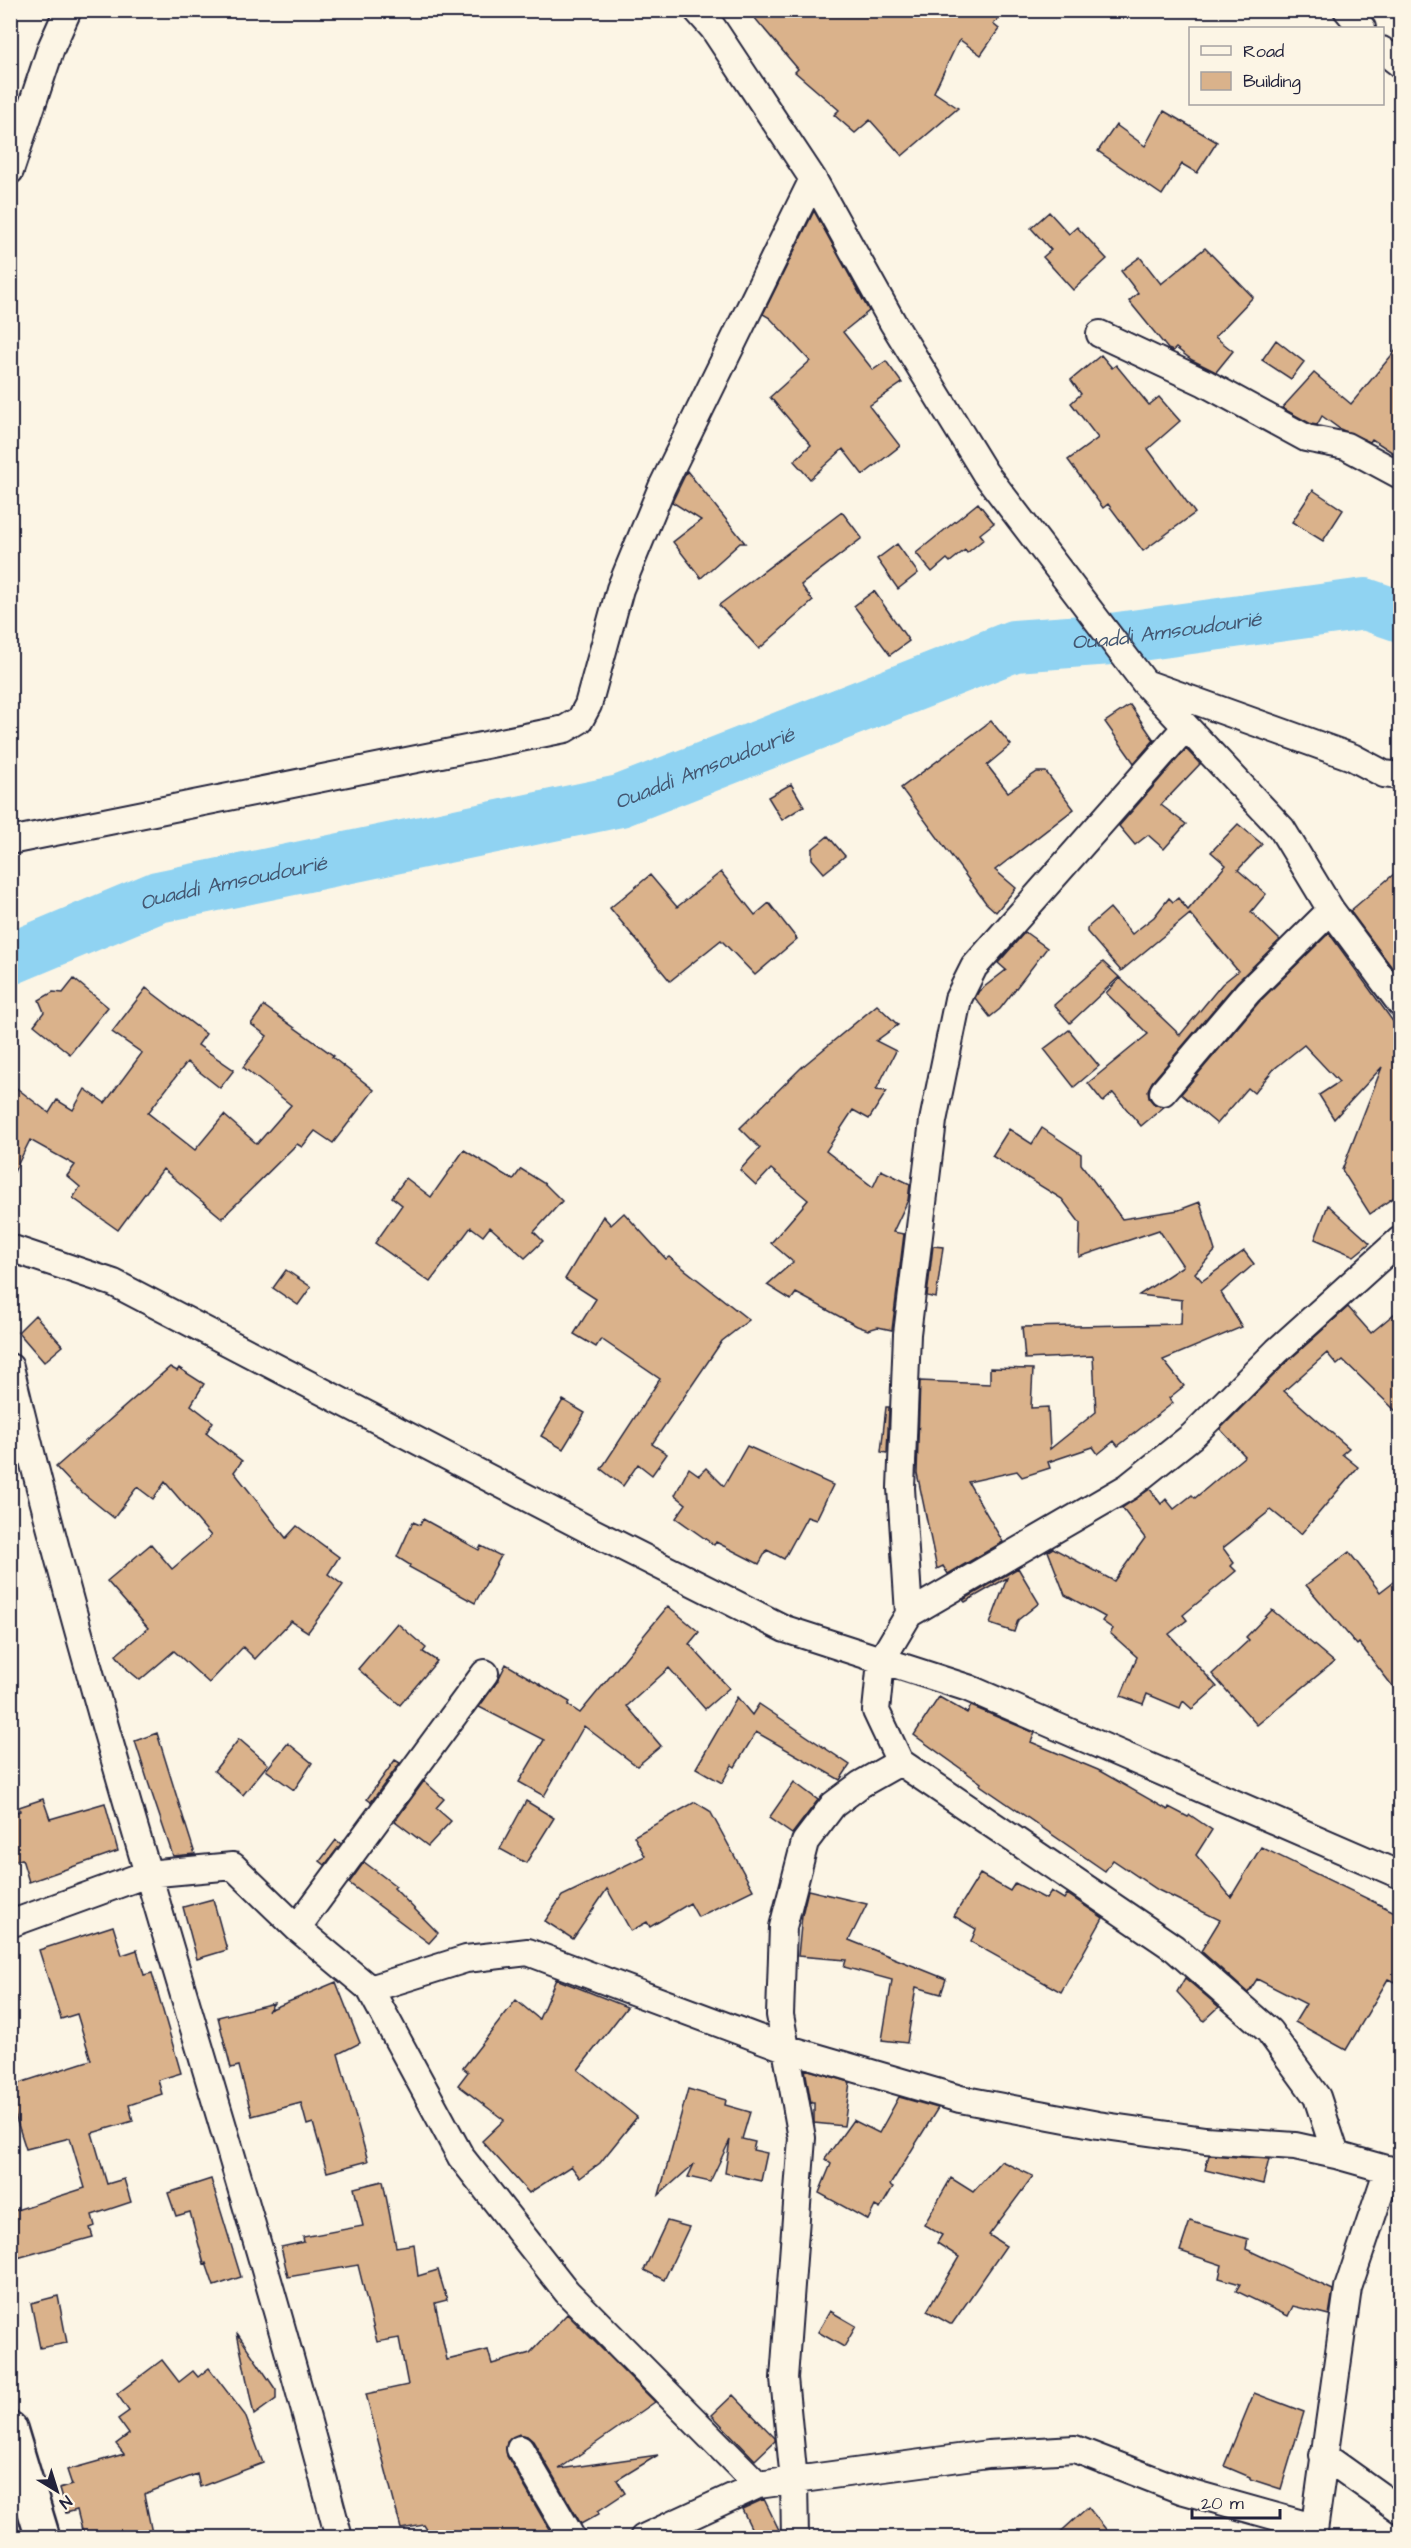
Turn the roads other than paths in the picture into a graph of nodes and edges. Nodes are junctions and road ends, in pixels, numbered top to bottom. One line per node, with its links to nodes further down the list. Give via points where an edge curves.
1 (68, 10): 7 (street, via 51,48)
2 (697, 10): 8 (street, via 713,28)
3 (1347, 10): 4 (street)
4 (1361, 27)
5 (1384, 51): 6 (street)
6 (1401, 64)
7 (10, 171)
8 (813, 179): 11 (street, via 893,323 985,473); 14 (street, via 662,487 620,589 588,705 580,720 565,729)
9 (1100, 334): 10 (street, via 1205,383 1306,438 1346,446)
10 (1401, 475)
11 (1145, 683): 12 (street); 13 (street, via 1352,757 1384,774)
12 (1185, 728): 15 (street, via 1282,829); 21 (street, via 974,968 958,999 933,1121 907,1334 900,1488)
13 (1401, 776)
14 (10, 841)
15 (1331, 910): 16 (street); 17 (street, via 1248,992)
16 (1401, 1003)
17 (1163, 1092)
18 (1399, 1244): 21 (street, via 1277,1351 1192,1436 1128,1487)
19 (10, 1248): 22 (street, via 114,1283 785,1629)
20 (10, 1367): 25 (street)
21 (909, 1614): 22 (street)
22 (881, 1661): 24 (street, via 876,1711); 26 (street, via 968,1688)
23 (485, 1673): 28 (street)
24 (900, 1761): 30 (street, via 833,1805 805,1842 783,1927 780,2015); 31 (street, via 1174,1948 1269,2031 1317,2097)
25 (147, 1874): 27 (street); 28 (street, via 233,1866); 41 (street, via 291,2353)
26 (1401, 1875)
27 (10, 1924)
28 (297, 1928): 29 (street)
29 (370, 1989): 30 (street, via 466,1959 528,1952); 37 (street, via 461,2157 567,2292)
30 (785, 2048): 31 (street, via 960,2099 1098,2125 1295,2146); 36 (street, via 802,2138 784,2378)
31 (1336, 2155): 32 (street)
32 (1394, 2171): 35 (street, via 1348,2288)
33 (10, 2429): 40 (street)
34 (520, 2449): 42 (street)
35 (1323, 2455): 38 (street); 39 (street)
36 (794, 2481): 37 (street); 39 (street, via 988,2454 1075,2449 1181,2490); 44 (street)
37 (758, 2485): 43 (street)
38 (1401, 2510)
39 (1313, 2532)
40 (43, 2538)
41 (339, 2538)
42 (572, 2538)
43 (643, 2538)
44 (795, 2538)

